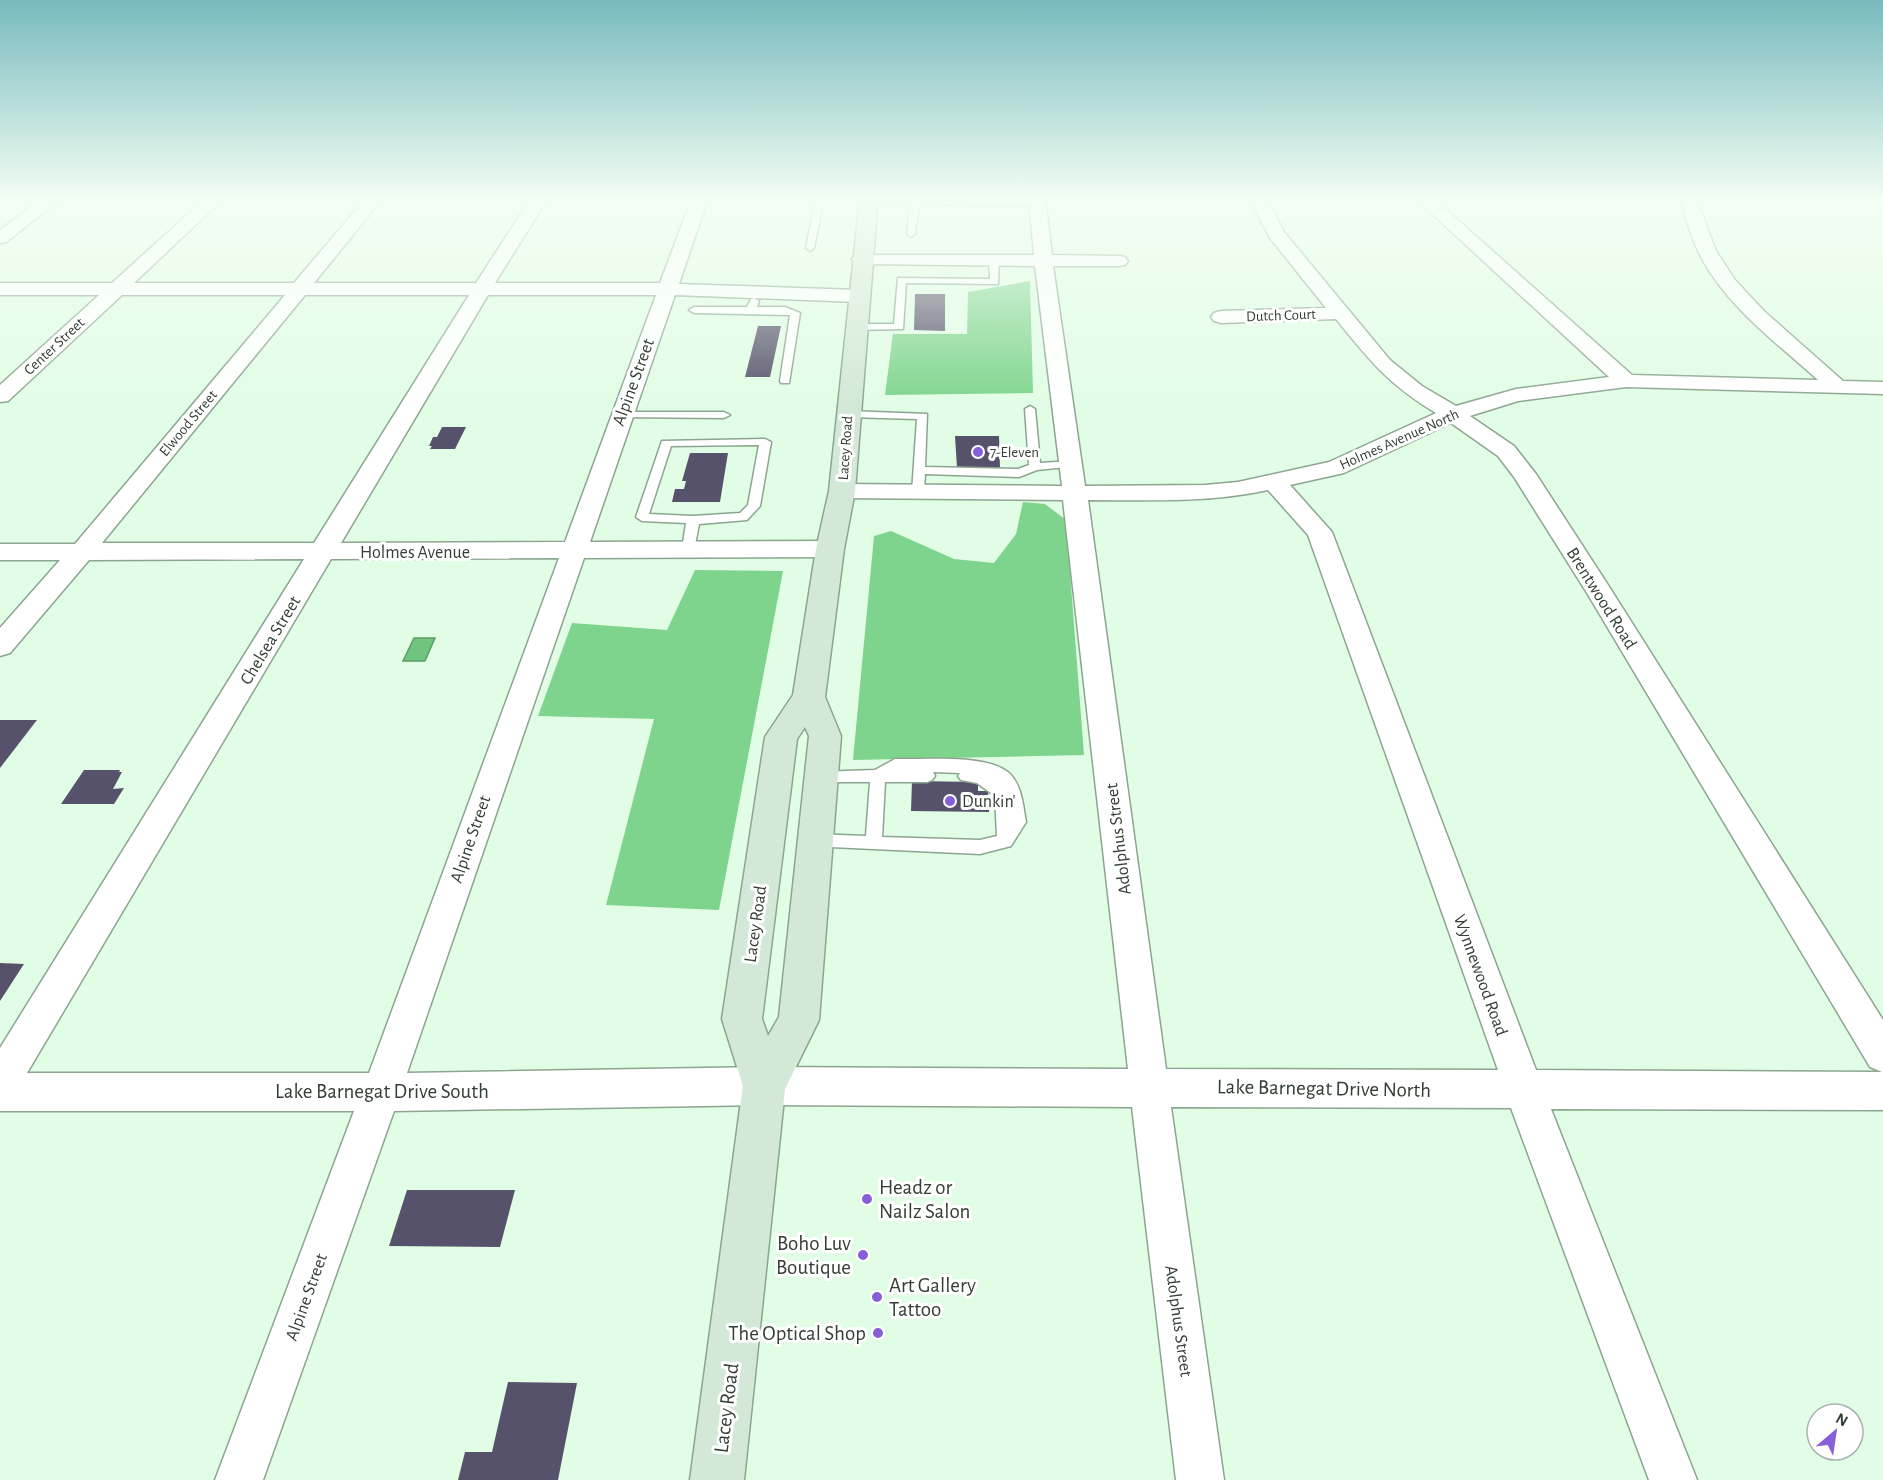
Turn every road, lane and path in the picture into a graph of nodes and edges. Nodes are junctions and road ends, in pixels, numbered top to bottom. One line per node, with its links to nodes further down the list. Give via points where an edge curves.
1 (140, 267): 13 (street, Center Street)
2 (317, 267): 14 (street, Elwood Street)
3 (496, 267): 15 (street, Chelsea Street)
4 (675, 267): 12 (street, Alpine Street)
5 (860, 267): 16 (main road, Lacey Road)
6 (994, 267): 21 (lane, via 995,282 901,280 899,327)
7 (1043, 267): 33 (street, Adolphus Street)
8 (1304, 267): 19 (street, Brentwood Road)
9 (1500, 267): 23 (street)
10 (1716, 267): 24 (street, via 1743,301)
11 (0, 289): 13 (street)
12 (667, 289): 15 (street); 17 (street); 30 (street, Alpine Street)
13 (115, 290): 14 (street); 26 (street, Center Street)
14 (298, 290): 15 (street); 42 (street, Elwood Street)
15 (481, 290): 43 (street, Chelsea Street)
16 (858, 296): 17 (street); 21 (main road, Lacey Road)
17 (754, 301): 18 (lane); 22 (lane, via 795,314)
18 (694, 310)
19 (1342, 313): 20 (street, Dutch Court); 29 (street, Brentwood Road, via 1383,364 1414,391)
20 (1221, 317)
21 (855, 327): 28 (main road, Lacey Road)
22 (785, 381)
23 (1626, 381): 24 (street, Holmes Avenue North); 29 (street, Holmes Avenue North, via 1516,395)
24 (1838, 387): 25 (street, Holmes Avenue North)
25 (1883, 388)
26 (0, 396)
27 (1030, 409): 32 (lane)
28 (848, 414): 34 (lane, via 922,416); 36 (main road, Lacey Road)
29 (1453, 414): 35 (street, Holmes Avenue North, via 1336,468); 50 (street, Brentwood Road, via 1506,451 1524,474)
30 (621, 415): 31 (lane); 40 (street, Alpine Street)
31 (724, 415)
32 (1035, 467): 33 (lane); 34 (lane)
33 (1074, 478): 34 (street, Holmes Avenue North); 35 (street, Holmes Avenue North, via 1205,492); 53 (street, Adolphus Street)
34 (918, 481): 36 (street, Holmes Avenue North)
35 (1273, 481): 54 (street, Wynnewood Road, via 1320,532)
36 (842, 491): 38 (main road, Lacey Road)
37 (693, 520): 37 (lane, via 743,517 754,506 765,442 666,443 642,517); 39 (lane)
38 (830, 549): 39 (street, Holmes Avenue); 45 (main road, Lacey Road)
39 (688, 550): 40 (street, Holmes Avenue)
40 (572, 551): 43 (street, Holmes Avenue); 57 (street, Alpine Street)
41 (0, 552): 42 (street, Holmes Avenue)
42 (81, 552): 43 (street, Holmes Avenue); 44 (street, Elwood Street)
43 (323, 552): 51 (street, Chelsea Street)
44 (0, 645)
45 (809, 696): 46 (main road, Lacey Road, via 825,736); 52 (main road, Lacey Road, via 782,737 742,1019)
46 (821, 776): 47 (lane); 48 (main road, Lacey Road)
47 (878, 776): 49 (lane); 49 (lane, via 895,765 989,770 1004,778 1013,792 1018,822 1005,841 980,847)
48 (815, 842): 49 (lane); 52 (main road, Lacey Road, via 799,1020)
49 (874, 843)
50 (1883, 1054)
51 (0, 1083)
52 (764, 1086): 53 (street, Lake Barnegat Drive North); 57 (street, Lake Barnegat Drive South); 59 (main road, Lacey Road)
53 (1148, 1086): 54 (street, Lake Barnegat Drive North); 60 (street, Adolphus Street)
54 (1524, 1090): 55 (street, Lake Barnegat Drive North); 61 (street, Wynnewood Road)
55 (1883, 1091)
56 (0, 1092): 57 (street, Lake Barnegat Drive South)
57 (381, 1092): 58 (street, Alpine Street)
58 (239, 1480)
59 (717, 1480)
60 (1200, 1480)
61 (1673, 1480)

